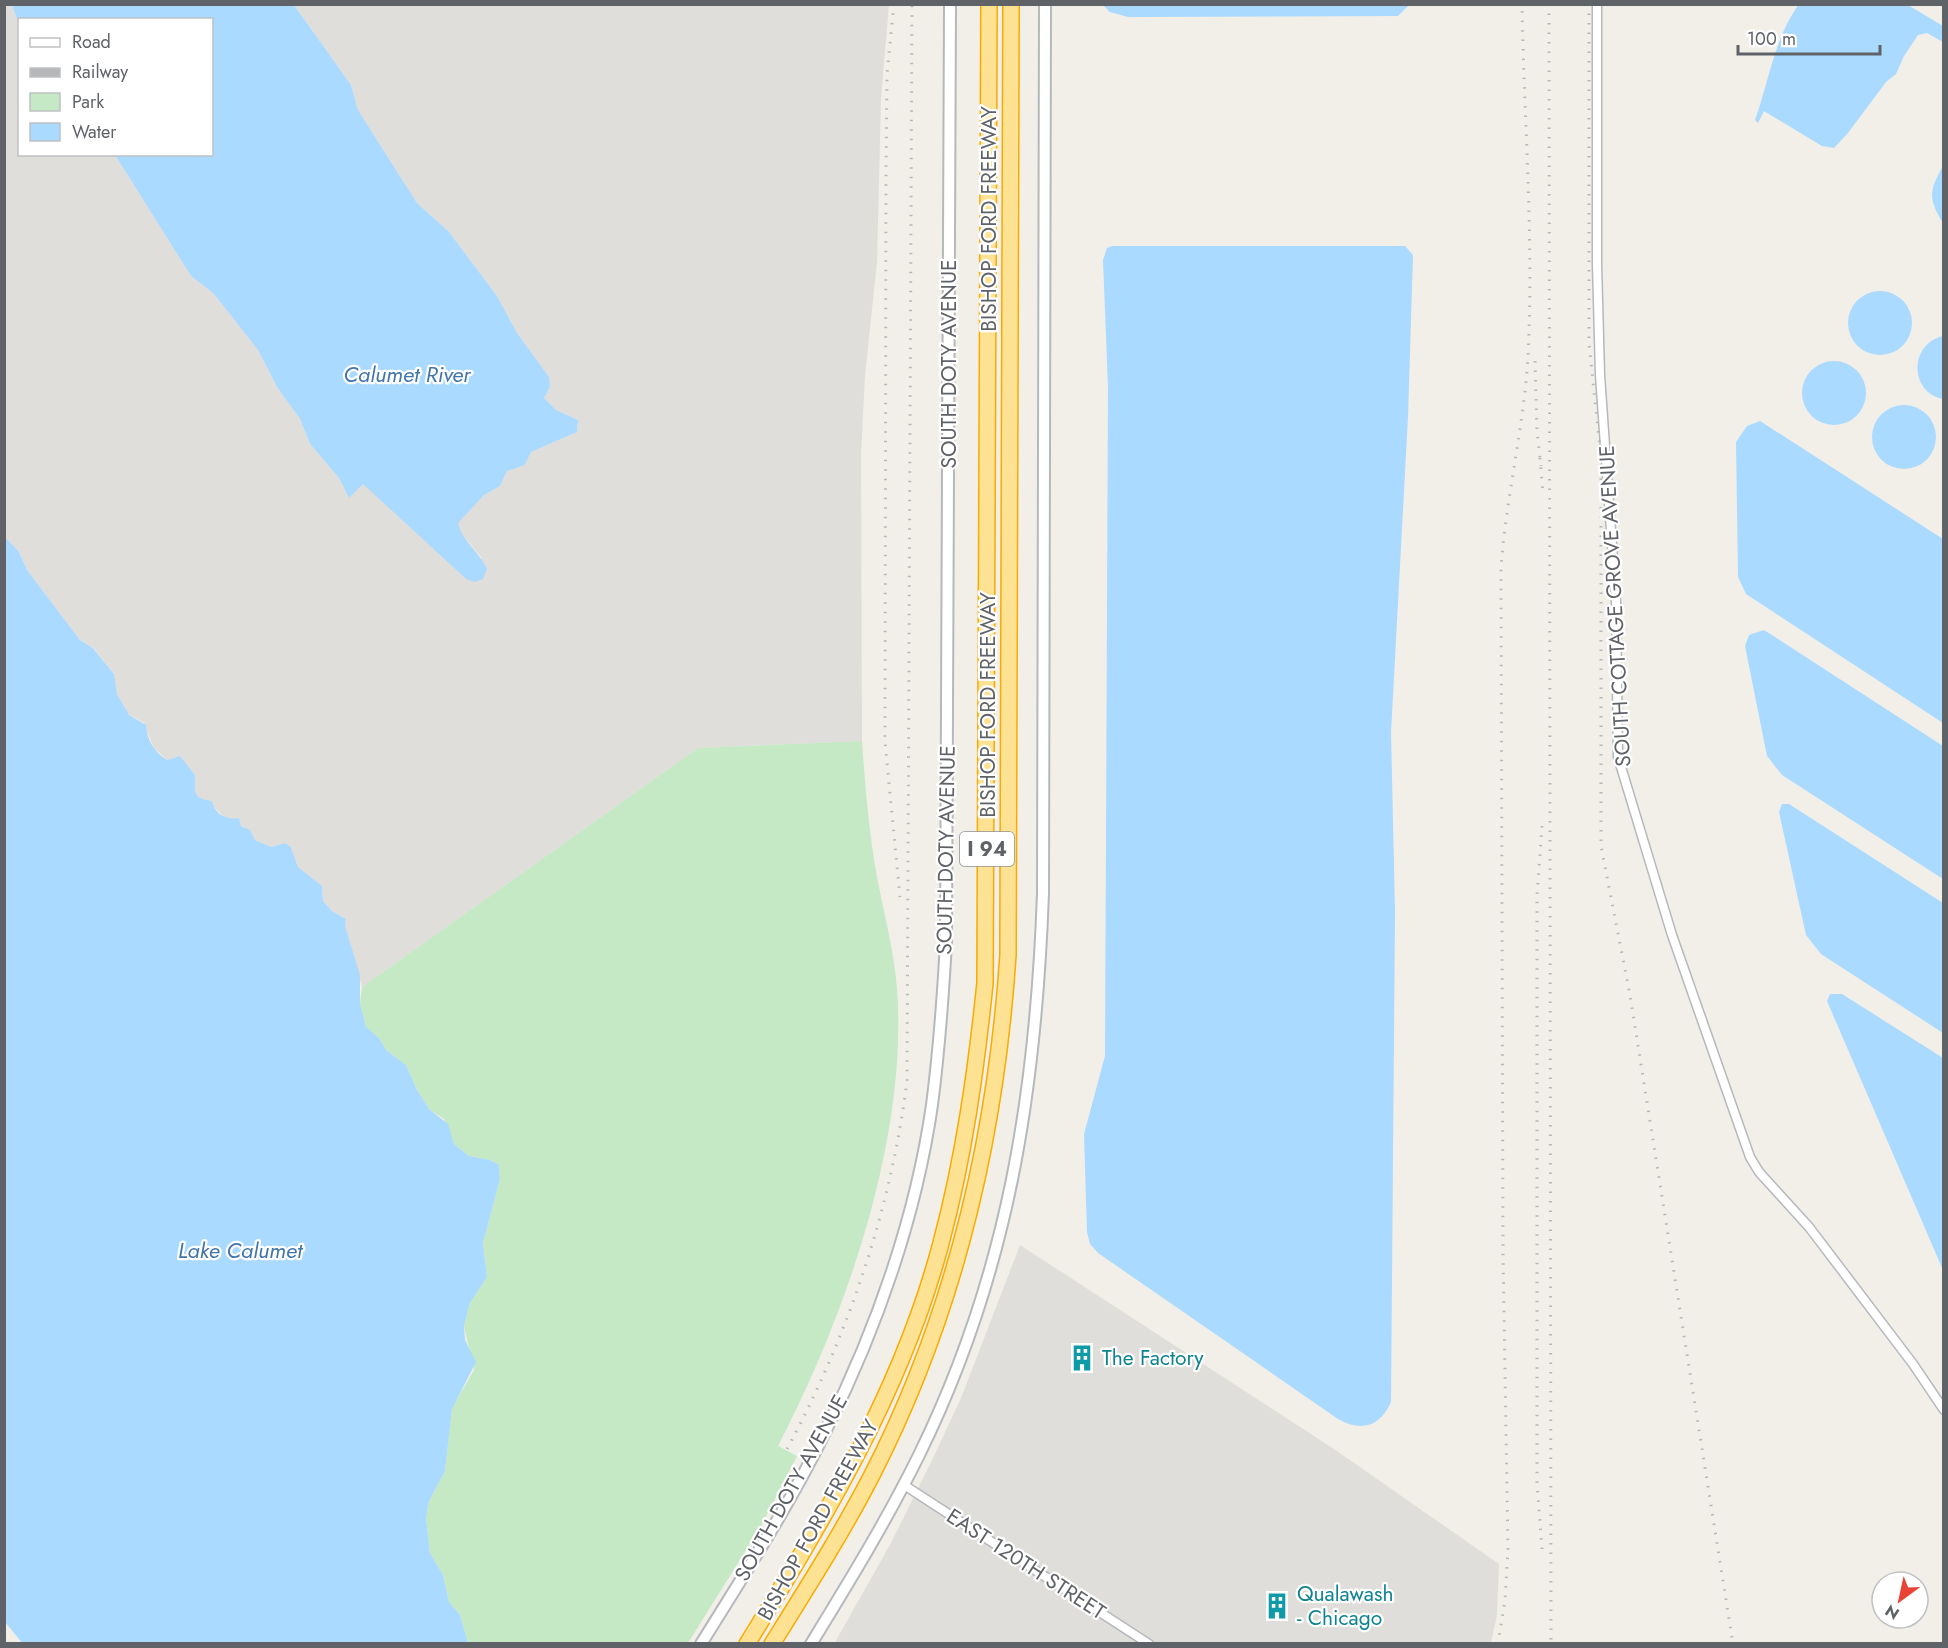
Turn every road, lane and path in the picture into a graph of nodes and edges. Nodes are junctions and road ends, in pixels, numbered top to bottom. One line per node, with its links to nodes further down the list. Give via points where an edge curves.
1 (950, 4): 8 (street, SOUTH DOTY AVENUE, via 946,942 931,1107 912,1199 893,1262 843,1395 803,1474)
2 (989, 4): 9 (highway, BISHOP FORD FREEWAY / I 94, via 985,983 967,1135 941,1245 888,1390 852,1466)
3 (1011, 4): 10 (highway, BISHOP FORD FREEWAY / I 94, via 1008,955 992,1109 959,1254 921,1366 872,1475)
4 (1045, 4): 7 (street, via 1043,893 1035,1041 1020,1145 987,1280 950,1385)
5 (1597, 4): 6 (street, SOUTH COTTAGE GROVE AVENUE, via 1600,364 1616,602 1616,731 1624,783 1672,935 1750,1157 1809,1227)
6 (1944, 1410)
7 (904, 1485): 11 (street); 12 (street, EAST 120TH STREET)
8 (701, 1644)
9 (747, 1644)
10 (772, 1644)
11 (811, 1644)
12 (1149, 1644)

